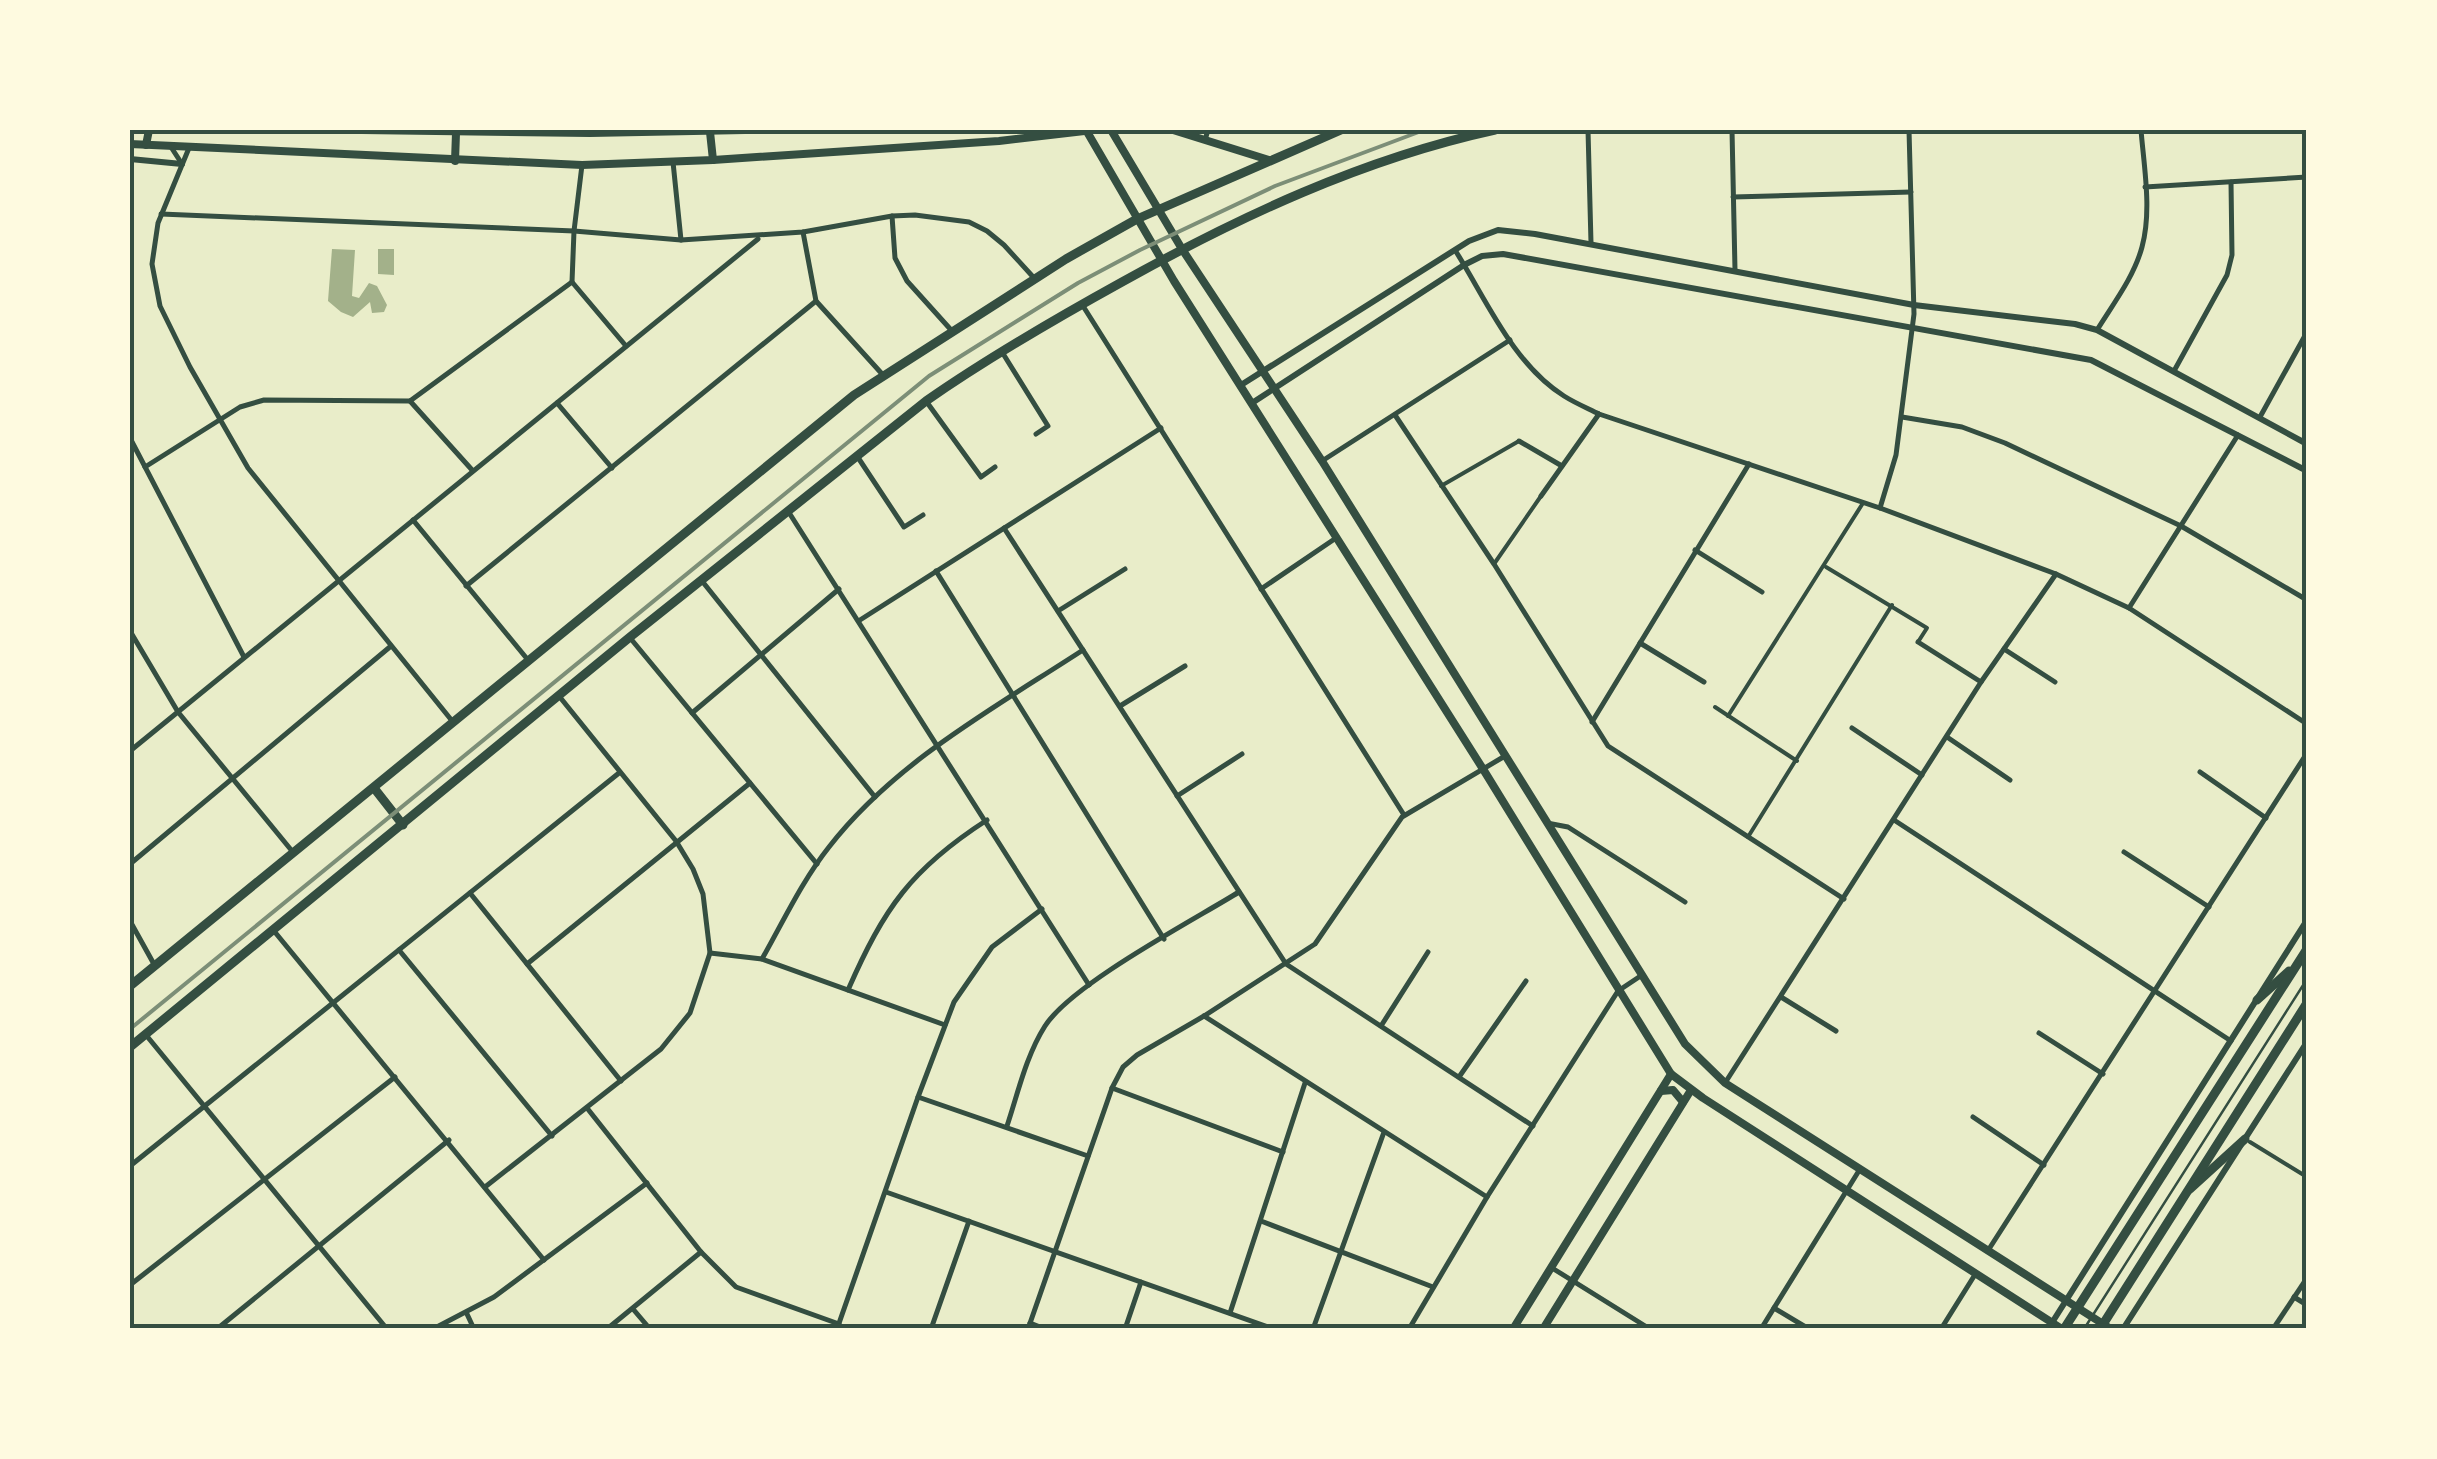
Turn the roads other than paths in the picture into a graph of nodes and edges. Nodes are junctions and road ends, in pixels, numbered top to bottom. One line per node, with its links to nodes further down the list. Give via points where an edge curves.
1 (149, 130): 17 (main road)
2 (362, 130): 14 (main road)
3 (745, 130): 13 (main road)
4 (1111, 130): 32 (main road)
5 (1173, 130): 15 (main road)
6 (1341, 130): 22 (main road)
7 (1494, 130): 41 (main road, via 1293,194)
8 (1588, 130): 40 (street)
9 (1732, 130): 31 (street)
10 (1909, 130): 30 (street)
11 (2142, 130): 29 (street)
12 (1089, 131): 21 (main road); 35 (main road)
13 (710, 132): 14 (main road); 21 (main road)
14 (456, 133): 23 (main road)
15 (1206, 135): 22 (main road)
16 (130, 144): 17 (main road)
17 (146, 145): 18 (main road)
18 (171, 147): 19 (main road); 25 (street)
19 (189, 148): 23 (main road); 25 (street)
20 (130, 159): 25 (street)
21 (713, 160): 24 (main road)
22 (1269, 160): 32 (main road)
23 (455, 161): 26 (main road)
24 (673, 162): 26 (main road); 39 (street)
25 (182, 164): 33 (street)
26 (582, 164): 36 (street)
27 (2307, 177): 28 (street)
28 (2231, 182): 29 (street); 59 (street, via 2226,275)
29 (2145, 187): 52 (street, via 2142,248)
30 (1911, 192): 31 (street); 50 (street)
31 (1734, 196): 45 (street)
32 (1158, 209): 35 (main road); 41 (main road)
33 (161, 214): 36 (street); 71 (street, via 152,264 156,293)
34 (892, 216): 37 (street); 46 (street, via 969,222 1004,244); 53 (street, via 895,258 907,282)
35 (1136, 219): 43 (main road); 46 (main road)
36 (574, 231): 39 (street); 47 (street)
37 (803, 232): 38 (street); 48 (street)
38 (760, 237): 39 (street); 56 (street)
39 (681, 240)
40 (1591, 244): 42 (street, via 1498,230); 45 (street)
41 (1182, 248): 43 (main road); 58 (main road)
42 (1454, 250): 44 (street); 58 (street)
43 (1162, 260): 49 (main road); 61 (main road)
44 (1464, 265): 51 (street, via 1482,256 1526,257); 55 (street); 62 (street)
45 (1735, 270): 50 (street)
46 (1035, 278): 53 (main road)
47 (572, 282): 56 (street); 63 (street)
48 (816, 302): 60 (street); 84 (street)
49 (1082, 304): 57 (main road); 72 (street)
50 (1914, 304): 51 (street); 52 (street)
51 (1912, 328): 70 (street); 74 (street, via 2091,360)
52 (2097, 330): 59 (street)
53 (952, 331): 60 (main road)
54 (2306, 336): 69 (street)
55 (1510, 340): 67 (street); 68 (street, via 1561,394)
56 (626, 346): 65 (street)
57 (1001, 351): 64 (main road); 73 (street, via 1048,426)
58 (1264, 371): 61 (street); 62 (main road)
59 (2174, 371): 69 (street)
60 (883, 375): 123 (main road)
61 (1241, 385): 66 (main road)
62 (1275, 388): 66 (street); 79 (main road)
63 (410, 400): 71 (street, via 264,400); 86 (street)
64 (926, 401): 78 (main road); 82 (street, via 981,477)
65 (557, 403): 84 (street); 86 (street)
66 (1252, 403): 96 (main road)
67 (1395, 414): 79 (street); 87 (street)
68 (1599, 414): 80 (street); 83 (street)
69 (2260, 416): 77 (street)
70 (1902, 417): 90 (street); 94 (street, via 1962,427)
71 (221, 420): 81 (street); 104 (street, via 248,468)
72 (1160, 428): 95 (street); 107 (street)
73 (1036, 434)
74 (2238, 436): 85 (street); 94 (street)
75 (130, 438): 81 (street)
76 (1519, 441): 83 (street); 87 (street)
77 (2307, 444)
78 (857, 456): 91 (main road); 92 (street, via 904,528)
79 (1322, 461): 144 (main road)
80 (1748, 464): 89 (street); 97 (street)
81 (145, 466): 122 (street)
82 (995, 466)
83 (1562, 466): 88 (street)
84 (612, 468): 105 (street)
85 (2307, 470)
86 (473, 471): 93 (street)
87 (1442, 486): 98 (street)
88 (1542, 496): 98 (street)
89 (1863, 503): 90 (street); 99 (street)
90 (1880, 508): 102 (street)
91 (788, 511): 103 (main road); 106 (street)
92 (922, 515)
93 (413, 520): 104 (street); 105 (street)
94 (2181, 526): 109 (street); 111 (street)
95 (1004, 528): 101 (street); 112 (street)
96 (1336, 538): 107 (street); 146 (main road)
97 (1695, 550): 108 (street); 117 (street)
98 (1494, 564): 136 (street)
99 (1825, 566): 110 (street); 134 (street)
100 (1125, 569): 112 (street)
101 (936, 571): 113 (street); 129 (street)
102 (2056, 574): 111 (street); 119 (street)
103 (701, 580): 115 (main road); 121 (street)
104 (338, 581): 118 (street); 122 (street)
105 (466, 586): 123 (street)
106 (839, 589): 113 (street); 121 (street)
107 (1260, 589): 156 (street)
108 (1762, 592)
109 (2307, 600)
110 (1892, 605): 116 (street, via 1928,628); 145 (street)
111 (2129, 608): 137 (street)
112 (1058, 611): 120 (street)
113 (859, 620): 140 (street)
114 (131, 635): 132 (street)
115 (630, 637): 128 (main road); 133 (street)
116 (1918, 642): 126 (street)
117 (1640, 643): 125 (street); 136 (street)
118 (391, 646): 135 (street); 150 (street)
119 (2004, 649): 126 (street); 127 (street)
120 (1084, 650): 129 (street); 130 (street)
121 (760, 656): 133 (street); 155 (street)
122 (244, 658): 132 (street)
123 (528, 660): 135 (main road)
124 (1185, 666): 130 (street)
125 (1704, 682)
126 (1981, 682): 139 (street)
127 (2055, 682)
128 (559, 696): 148 (street); 161 (main road)
129 (1012, 696): 140 (street); 177 (street)
130 (1120, 706): 154 (street)
131 (1715, 707): 134 (street)
132 (178, 712): 141 (street); 150 (street)
133 (692, 713): 152 (street)
134 (1728, 716): 145 (street)
135 (453, 722): 153 (main road)
136 (1592, 722): 162 (street, via 1608,746)
137 (2307, 724)
138 (1852, 728): 149 (street)
139 (1946, 737): 149 (street); 151 (street)
140 (938, 744): 155 (street); 158 (street)
141 (130, 751)
142 (2307, 753): 157 (street)
143 (1242, 754): 154 (street)
144 (1505, 756): 146 (street); 160 (main road)
145 (1797, 761): 162 (street)
146 (1484, 769): 156 (street); 193 (main road)
147 (2200, 772): 157 (street)
148 (619, 773): 163 (street); 169 (street)
149 (1922, 775): 159 (street)
150 (233, 779): 165 (street); 166 (street)
151 (2010, 780)
152 (750, 783): 163 (street); 167 (street)
153 (374, 788): 161 (main road); 165 (main road)
154 (1178, 796): 168 (street)
155 (875, 797): 167 (street)
156 (1404, 815): 185 (street, via 1315,944)
157 (2266, 818): 172 (street)
158 (987, 820): 173 (street); 192 (street, via 928,862 895,899)
159 (1894, 820): 170 (street); 194 (street)
160 (1547, 823): 171 (street, via 1568,827); 187 (main road)
161 (402, 824): 176 (main road)
162 (1748, 837): 170 (street)
163 (676, 841): 181 (street, via 703,894); 184 (street)
164 (2124, 852): 172 (street)
165 (294, 854): 186 (main road)
166 (130, 864)
167 (817, 864): 182 (street)
168 (1240, 892): 177 (street); 185 (street)
169 (470, 893): 179 (street); 184 (street)
170 (1844, 899): 195 (street)
171 (1685, 902)
172 (2209, 907): 194 (street)
173 (1042, 909): 190 (street); 200 (street, via 977,965)
174 (2307, 920): 196 (street)
175 (130, 921): 186 (street)
176 (274, 931): 197 (street); 204 (main road)
177 (1164, 939): 190 (street)
178 (2307, 949): 183 (main road)
179 (399, 950): 197 (street); 228 (street)
180 (1428, 952): 201 (street)
181 (710, 953): 182 (street); 214 (street, via 690,1013)
182 (762, 960): 192 (street)
183 (2298, 962): 196 (main road); 209 (main road)
184 (528, 964): 214 (street)
185 (1286, 964): 199 (street); 201 (street)
186 (155, 966): 191 (main road)
187 (1642, 975): 193 (street); 216 (main road, via 1684,1044)
188 (2307, 979): 267 (lane)
189 (1526, 981): 213 (street)
190 (1090, 985): 225 (street, via 1046,1024)
191 (130, 986)
192 (848, 990): 200 (street)
193 (1618, 991): 210 (main road); 226 (street)
194 (2154, 992): 205 (street); 211 (street)
195 (1781, 997): 202 (street); 216 (street)
196 (2257, 1000): 205 (street)
197 (334, 1002): 212 (street); 222 (street)
198 (2307, 1004): 243 (main road)
199 (1204, 1016): 215 (street); 217 (street, via 1136,1054)
200 (945, 1025): 220 (street)
201 (1381, 1026): 213 (street)
202 (1836, 1030)
203 (2039, 1033): 211 (street)
204 (146, 1035): 207 (main road); 222 (street)
205 (2231, 1041): 208 (street)
206 (2307, 1042): 230 (street)
207 (130, 1047)
208 (2219, 1060): 209 (main road); 260 (street)
209 (2232, 1068): 264 (main road)
210 (1671, 1074): 218 (main road); 219 (main road)
211 (2102, 1074): 233 (street)
212 (395, 1076): 229 (street); 237 (street)
213 (1459, 1077): 226 (street)
214 (621, 1081): 223 (street)
215 (1306, 1083): 227 (street); 231 (street)
216 (1725, 1083): 235 (main road)
217 (1112, 1088): 231 (street); 232 (street)
218 (1691, 1090): 221 (main road); 240 (main road)
219 (1661, 1091): 221 (main road, via 1672,1090); 252 (main road)
220 (918, 1097): 225 (street); 241 (street)
221 (1683, 1102): 255 (main road)
222 (204, 1106): 234 (street); 237 (street)
223 (588, 1108): 228 (street); 238 (street)
224 (1974, 1117): 233 (street)
225 (1007, 1126): 232 (street)
226 (1534, 1126): 242 (street)
227 (1384, 1132): 242 (street); 249 (street)
228 (552, 1136): 239 (street)
229 (449, 1140): 239 (street); 246 (street)
230 (2248, 1140): 236 (street); 243 (main road); 292 (street)
231 (1283, 1152): 244 (street)
232 (1088, 1156): 248 (street)
233 (2044, 1165): 250 (street)
234 (130, 1166)
235 (1860, 1169): 240 (street); 250 (main road)
236 (2307, 1177)
237 (263, 1178): 246 (street); 257 (street)
238 (647, 1183): 247 (street); 251 (street)
239 (486, 1187): 251 (street)
240 (1847, 1190): 253 (main road); 262 (street)
241 (886, 1192): 245 (street); 268 (street)
242 (1487, 1197): 258 (street)
243 (2180, 1198): 271 (main road)
244 (1260, 1221): 249 (street); 265 (street)
245 (970, 1222): 248 (street); 278 (street)
246 (320, 1246): 272 (street); 273 (street)
247 (701, 1252): 263 (street); 268 (street, via 746,1293)
248 (1055, 1252): 256 (street); 269 (street)
249 (1340, 1252): 258 (street); 282 (street)
250 (1988, 1252): 260 (main road)
251 (544, 1260): 266 (street)
252 (1552, 1268): 255 (street); 284 (main road)
253 (1976, 1274): 270 (main road); 289 (street)
254 (2307, 1278): 259 (street)
255 (1574, 1280): 285 (main road); 286 (street)
256 (1141, 1282): 265 (street); 280 (street)
257 (130, 1285)
258 (1434, 1287): 283 (street)
259 (2294, 1297): 261 (street); 293 (street)
260 (2066, 1302): 264 (main road); 270 (street)
261 (2307, 1305)
262 (1774, 1308): 287 (street); 288 (street)
263 (634, 1309): 276 (street); 277 (street)
264 (2078, 1309): 267 (main road); 290 (main road)
265 (1230, 1313): 281 (street)
266 (467, 1314): 274 (street); 275 (street)
267 (2091, 1317): 271 (main road); 291 (lane)
268 (838, 1326)
269 (1029, 1326): 279 (street)
270 (2050, 1326): 290 (main road)
271 (2105, 1328)
272 (217, 1329)
273 (387, 1329)
274 (433, 1329)
275 (474, 1329)
276 (607, 1329)
277 (650, 1329)
278 (931, 1329)
279 (1044, 1329)
280 (1125, 1329)
281 (1274, 1329)
282 (1313, 1329)
283 (1408, 1329)
284 (1512, 1329)
285 (1542, 1329)
286 (1650, 1329)
287 (1761, 1329)
288 (1809, 1329)
289 (1941, 1329)
290 (2063, 1329)
291 (2084, 1329)
292 (2123, 1329)
293 (2273, 1329)

